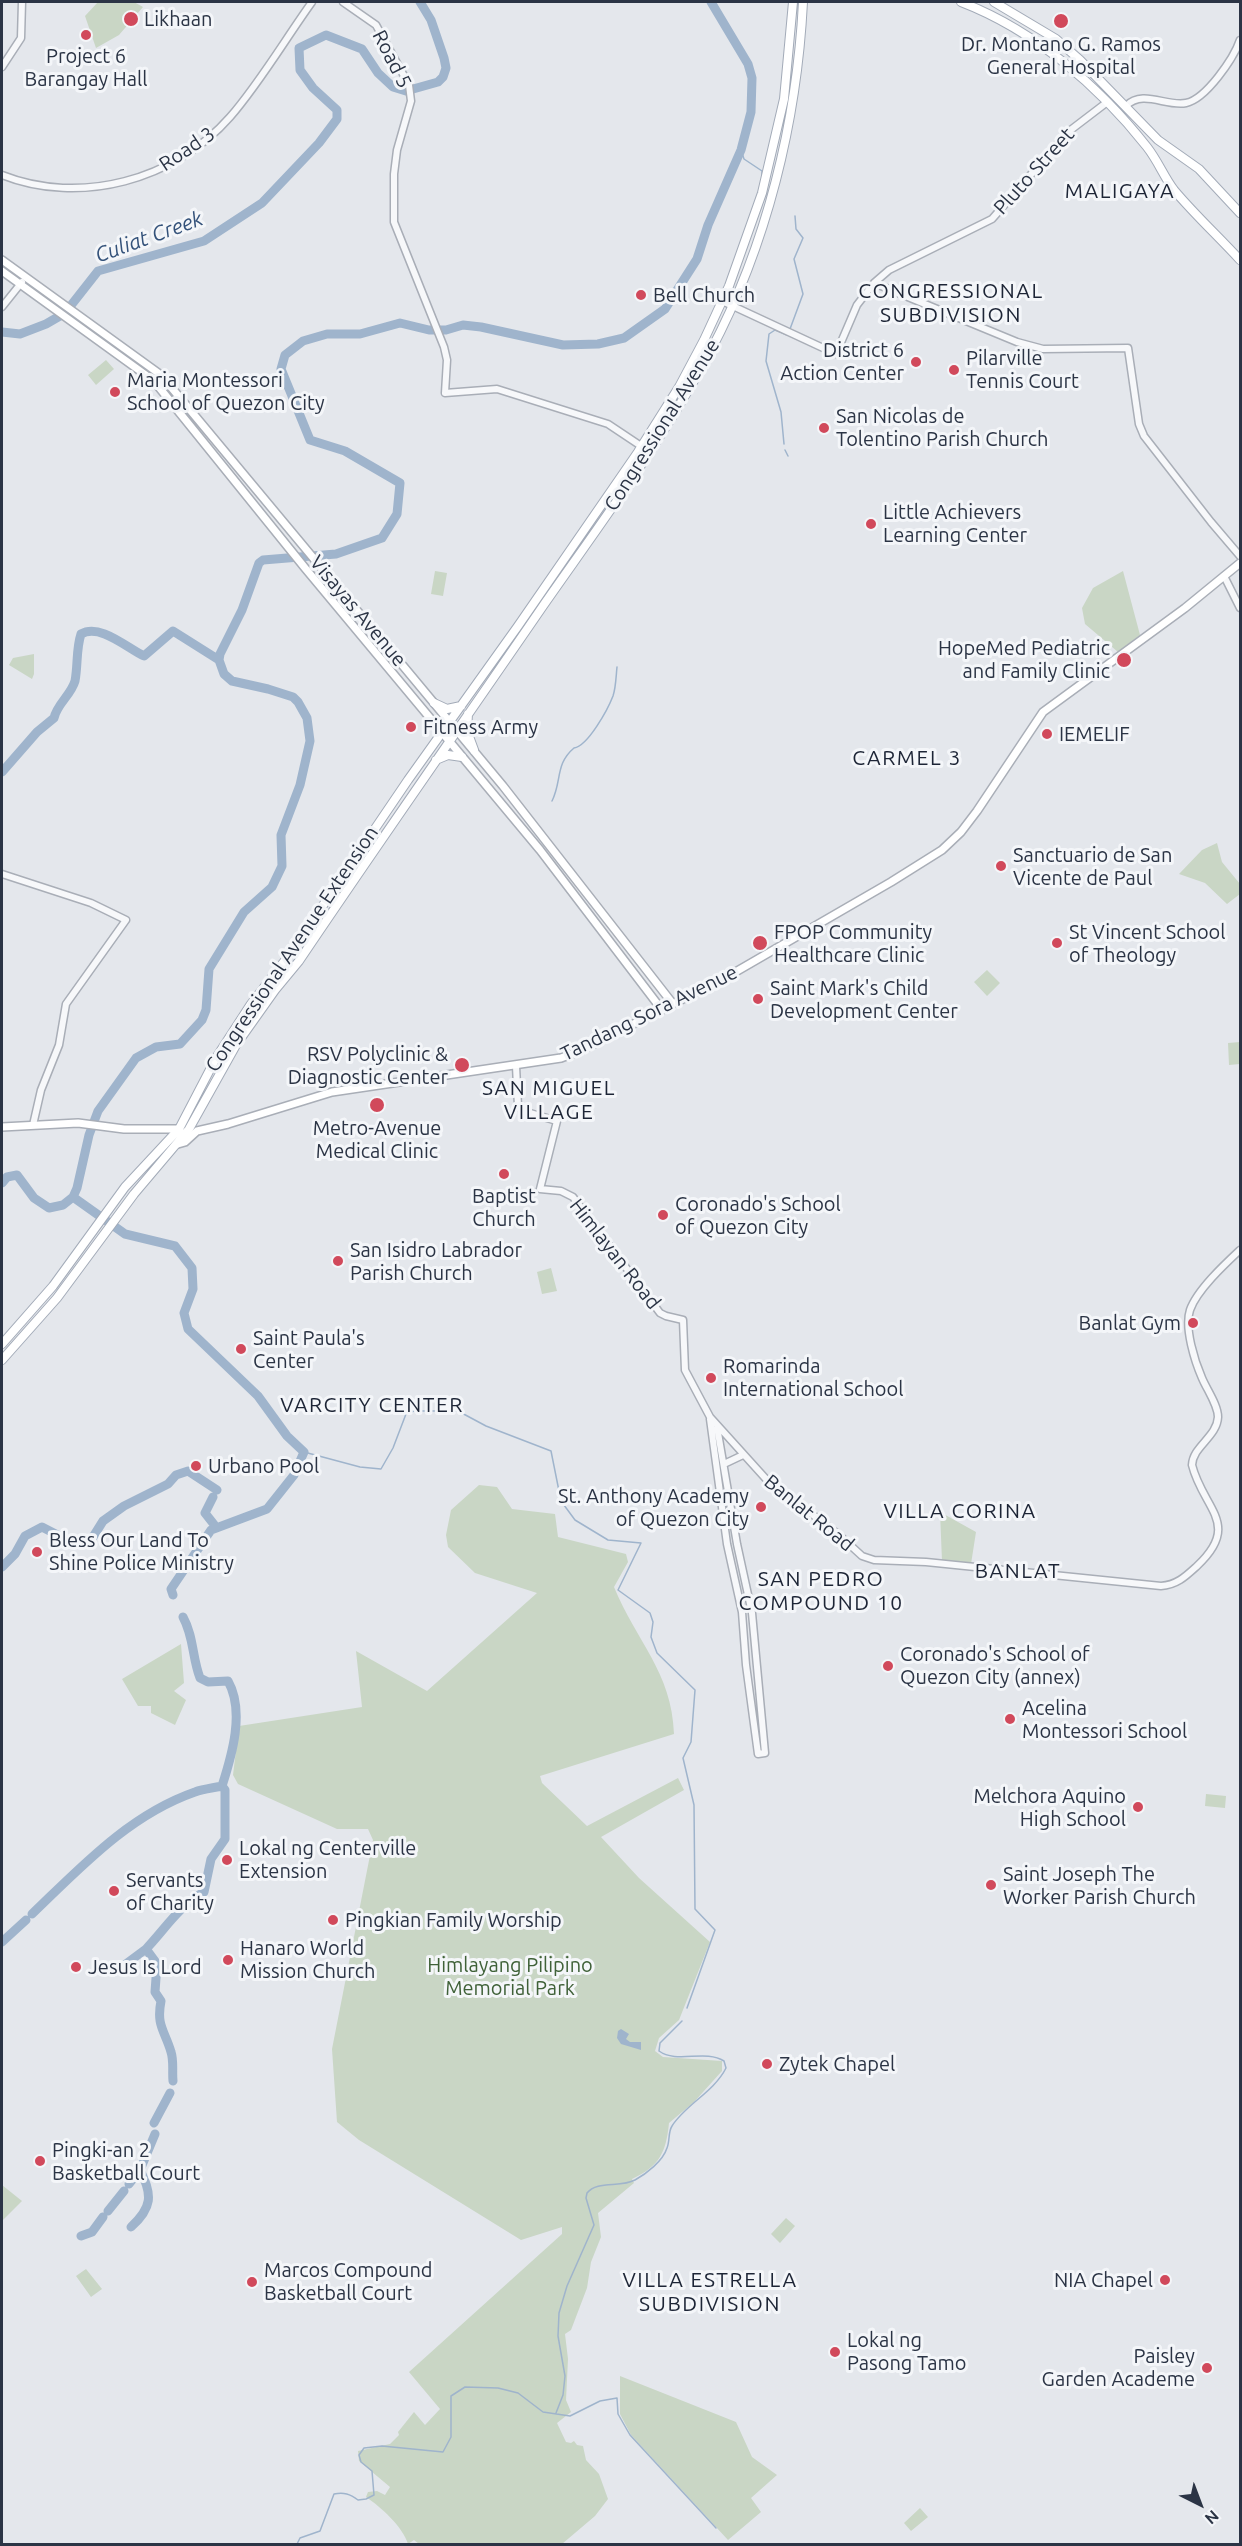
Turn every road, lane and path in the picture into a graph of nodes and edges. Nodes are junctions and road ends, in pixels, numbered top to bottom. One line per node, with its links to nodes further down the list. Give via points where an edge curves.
1 (22, 2): 11 (street, via 21,38)
2 (312, 2): 14 (street, Road 3, via 230,118 196,148 170,164 137,178 94,187 55,187)
3 (342, 2): 27 (street, Road 5, via 376,25 409,85 411,96 394,174 394,222 440,335 447,360 445,393 497,389 608,424)
4 (794, 2): 24 (main road, Congressional Avenue, via 788,70 770,162 744,250)
5 (803, 2): 25 (main road, Congressional Avenue, via 795,83 783,148 753,253)
6 (961, 2): 9 (main road)
7 (994, 2): 8 (main road)
8 (1029, 21): 9 (main road); 13 (main road, via 1072,53)
9 (1021, 33): 12 (main road, via 1061,61)
10 (1240, 39): 13 (street, via 1226,66 1196,98 1183,104 1138,98)
11 (2, 67)
12 (1106, 103): 17 (main road, via 1148,149 1172,188); 21 (street, Pluto Street, via 1068,132 992,219 896,266)
13 (1126, 106): 15 (main road, via 1163,145 1203,173)
14 (2, 176)
15 (1240, 213)
16 (2, 260): 19 (main road, Visayas Avenue)
17 (1240, 260)
18 (2, 271): 20 (main road, Visayas Avenue)
19 (25, 277): 20 (street); 22 (main road, Visayas Avenue)
20 (20, 284): 23 (main road, Visayas Avenue); 26 (street)
21 (874, 284): 25 (street, Pluto Street, via 857,304 836,354); 31 (street, via 1042,349 1128,348 1144,436)
22 (41, 288): 23 (main road); 29 (main road, Visayas Avenue, via 161,375)
23 (36, 295): 30 (main road, Visayas Avenue, via 154,381)
24 (722, 301): 25 (street); 27 (main road, Congressional Avenue, via 680,387)
25 (732, 306): 28 (main road, Congressional Avenue, via 711,351)
26 (2, 307)
27 (642, 447): 28 (street); 36 (main road, Congressional Avenue)
28 (650, 452): 37 (main road, Congressional Avenue)
29 (270, 506): 30 (main road); 35 (main road, Visayas Avenue)
30 (262, 513): 40 (main road, Visayas Avenue)
31 (1240, 556)
32 (1240, 563): 33 (main road, Tandang Sora Avenue)
33 (1224, 576): 34 (street); 48 (main road, Tandang Sora Avenue, via 1043,712 970,821 942,850 827,920)
34 (1240, 608)
35 (434, 704): 36 (main road, via 448,710); 38 (main road, Visayas Avenue)
36 (462, 706): 38 (main road, Congressional Avenue)
37 (468, 713): 39 (main road, Congressional Avenue); 42 (main road, via 467,731)
38 (449, 721): 39 (main road, Visayas Avenue); 40 (main road, Congressional Avenue Extension)
39 (456, 730): 41 (main road, Congressional Avenue); 42 (main road, Visayas Avenue)
40 (442, 731): 41 (main road, Visayas Avenue); 50 (main road, Congressional Avenue Extension)
41 (449, 740): 43 (main road, Visayas Avenue); 44 (main road, Congressional Avenue Extension)
42 (474, 750): 46 (main road, Visayas Avenue)
43 (462, 757): 44 (main road, via 448,755); 47 (main road, Visayas Avenue)
44 (434, 761): 51 (main road, Congressional Avenue Extension, via 299,961)
45 (2, 874): 54 (street, via 91,903 126,920 66,1004 59,1045 41,1090)
46 (610, 922): 47 (main road); 48 (main road, Visayas Avenue)
47 (602, 929): 49 (main road, Visayas Avenue)
48 (673, 1004): 49 (main road, Tandang Sora Avenue)
49 (662, 1010): 52 (main road, Tandang Sora Avenue, via 571,1055)
50 (227, 1040): 51 (main road); 56 (main road, Congressional Avenue Extension)
51 (236, 1045): 53 (main road, Congressional Avenue Extension)
52 (516, 1066): 57 (main road, Tandang Sora Avenue, via 346,1089); 62 (street, Himlayan Road, via 516,1101 520,1109 557,1121 540,1189 561,1191 573,1197 658,1310 683,1320 685,1370)
53 (196, 1119): 57 (main road); 58 (main road, Congressional Avenue Extension)
54 (33, 1125): 55 (main road); 56 (main road, via 81,1123 134,1130)
55 (2, 1127)
56 (179, 1129): 60 (main road, Congressional Avenue Extension, via 135,1175 53,1286)
57 (201, 1130): 58 (main road, Tandang Sora Avenue)
58 (178, 1144): 61 (main road, Congressional Avenue Extension, via 141,1184 57,1298)
59 (1240, 1250): 64 (street, Banlat Road, via 1198,1297 1189,1314 1193,1351 1218,1415 1192,1465 1218,1519 1219,1539 1211,1554 1170,1585 871,1560 773,1485)
60 (2, 1344)
61 (2, 1360)
62 (710, 1417): 63 (street, Himlayan Road); 67 (street, via 727,1544 742,1612)
63 (717, 1426): 64 (street, Banlat Road); 65 (street)
64 (743, 1455): 65 (street)
65 (724, 1464): 66 (street, via 752,1613)
66 (756, 1664): 67 (street); 67 (street, via 762,1754)
67 (746, 1665)

